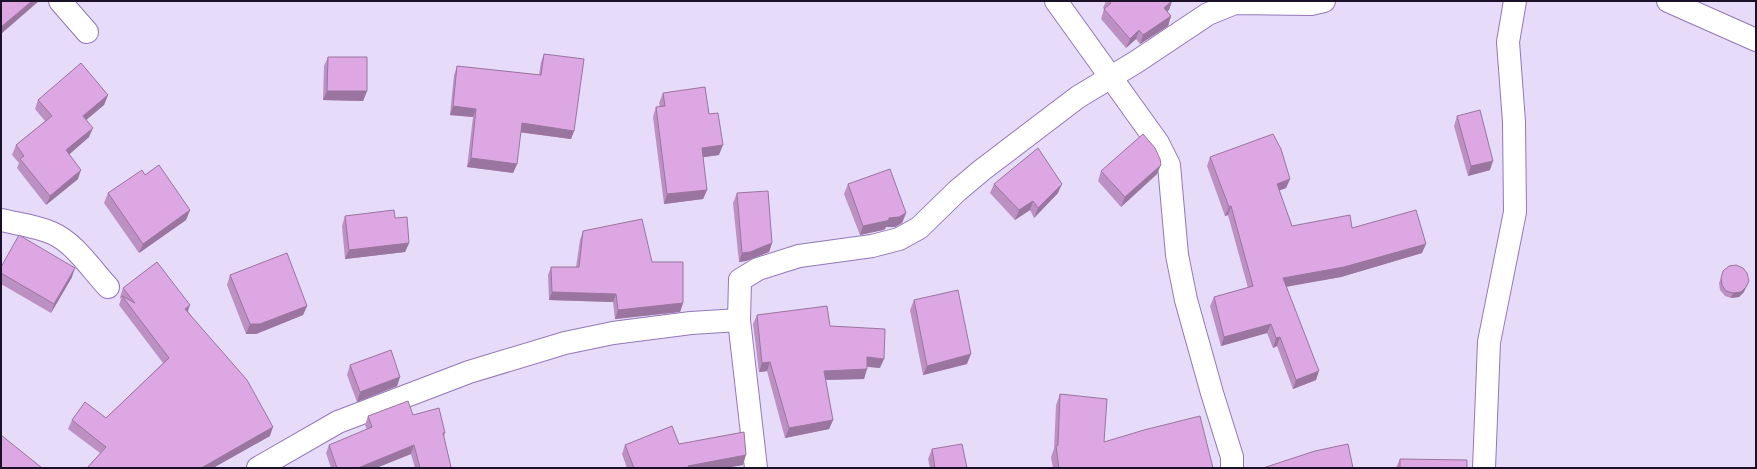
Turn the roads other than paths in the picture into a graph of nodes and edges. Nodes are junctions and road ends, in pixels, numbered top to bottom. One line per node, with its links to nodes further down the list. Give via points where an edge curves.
1 (60, 1): 6 (street)
2 (1056, 1): 8 (street)
3 (1324, 1): 8 (street, via 1310,4 1235,3 1208,14)
4 (1515, 1): 15 (street, via 1508,42 1514,122 1515,212 1489,342)
5 (1668, 1): 7 (street)
6 (87, 32)
7 (1756, 40)
8 (1111, 77): 11 (street, via 1078,97 1006,152 957,191 919,228 899,239 872,246 799,256 758,268 740,280); 14 (street, via 1158,143 1169,165 1177,255 1186,300 1232,457)
9 (1, 220): 10 (street, via 54,234 71,246)
10 (108, 287)
11 (739, 320): 12 (street, via 613,333 469,372 338,422); 13 (street)
12 (258, 468)
13 (756, 468)
14 (1232, 468)
15 (1484, 468)

